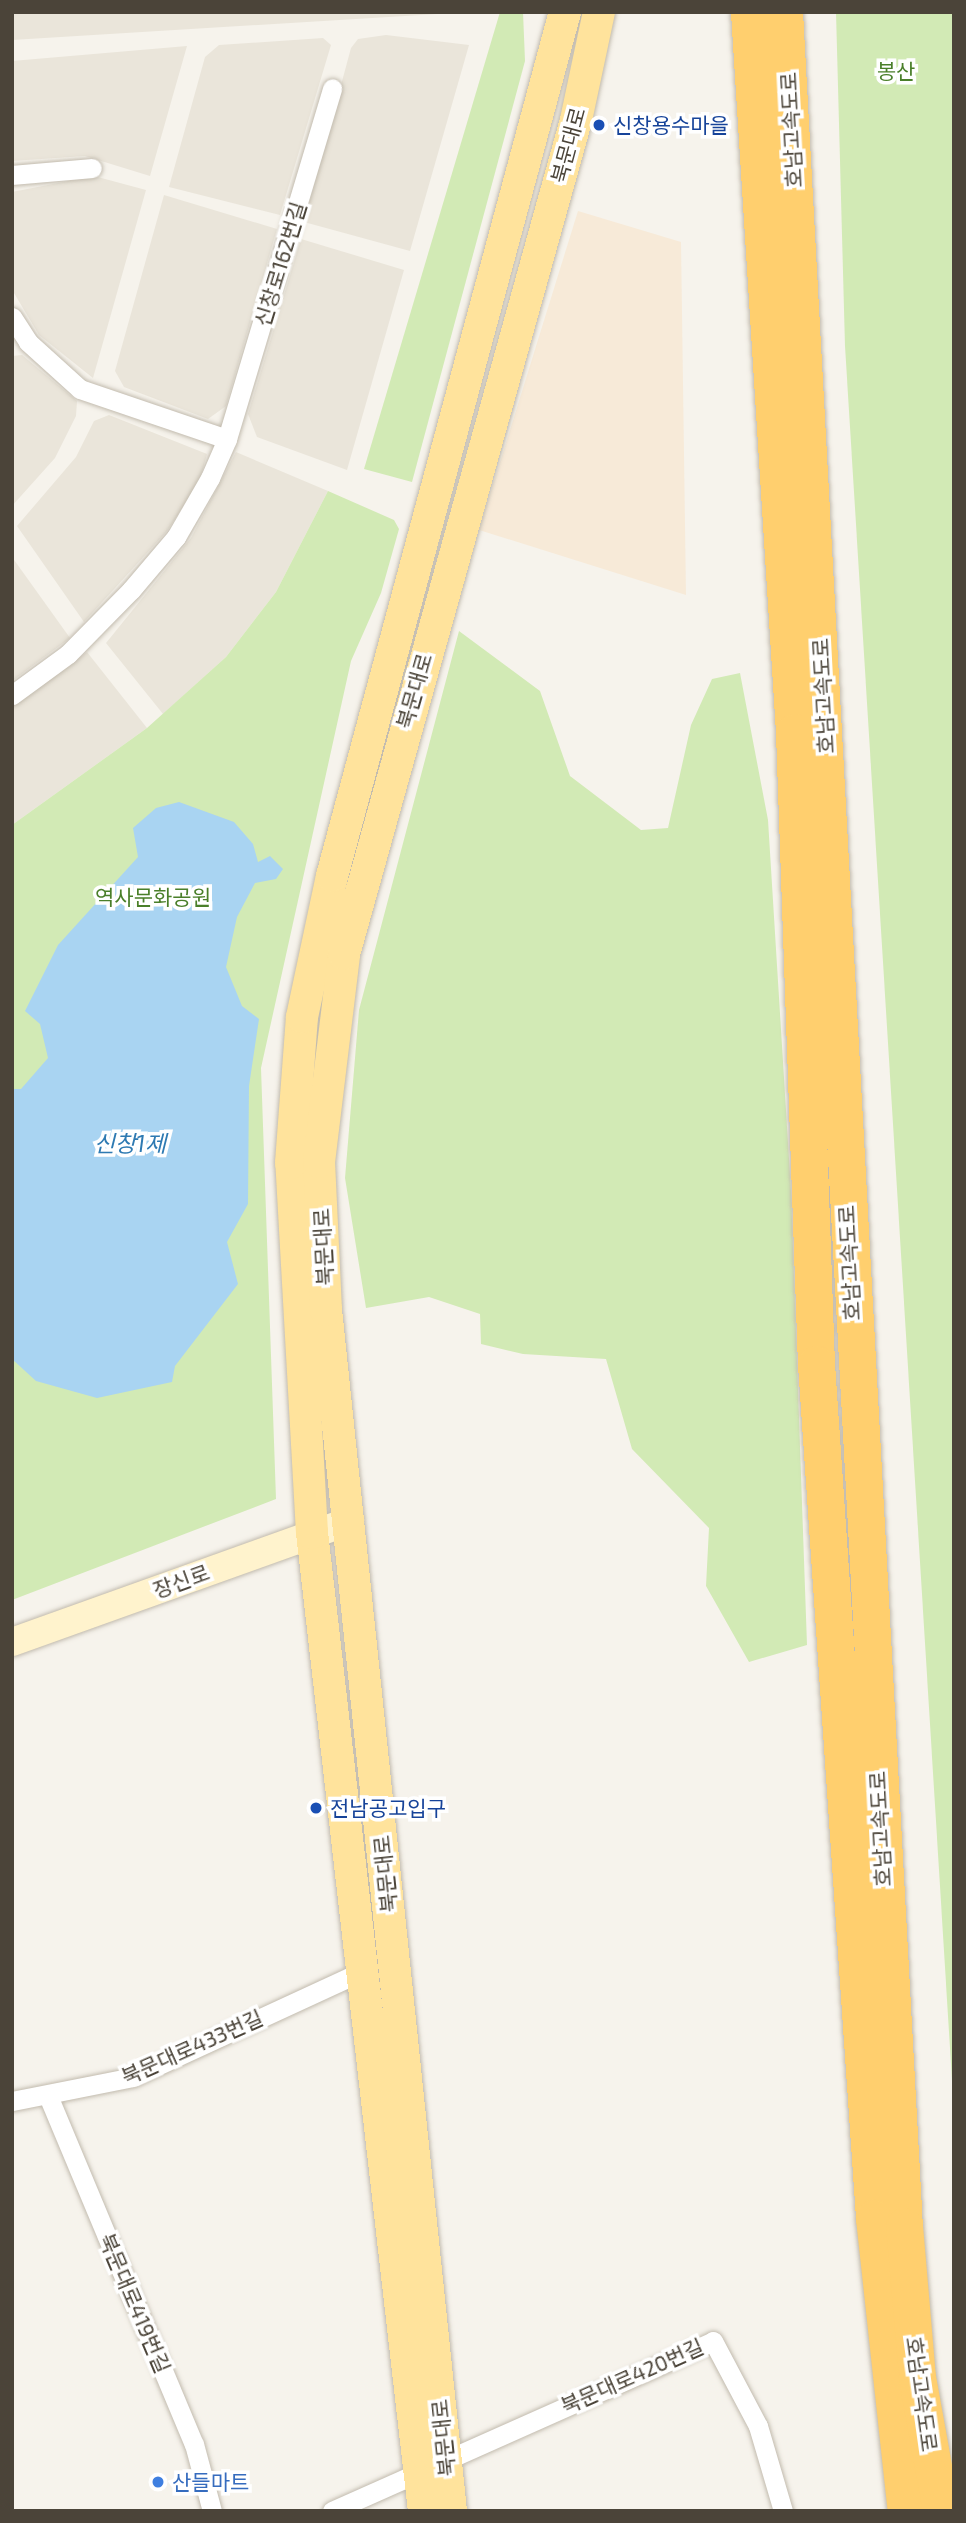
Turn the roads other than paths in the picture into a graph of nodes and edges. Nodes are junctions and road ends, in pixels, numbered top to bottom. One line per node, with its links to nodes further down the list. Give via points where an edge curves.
1 (565, 12): 12 (main road, 북문대로, via 332,876 302,1017 290,1163)
2 (599, 12): 11 (main road, 북문대로, via 576,120 392,769 340,981 319,1162 326,1310)
3 (749, 12): 23 (highway, 호남고속도로, via 794,732 816,1364 874,2218)
4 (784, 12): 24 (highway, 호남고속도로, via 904,2226 917,2377)
5 (332, 88): 9 (street, 신창로162번길)
6 (92, 168): 7 (street)
7 (12, 175)
8 (15, 329): 9 (street, via 80,389)
9 (227, 439): 10 (street, 신창로162번길, via 194,505 154,563 68,654)
10 (12, 695)
11 (350, 1521): 12 (main road, 장신로); 17 (main road, 북문대로)
12 (312, 1533): 13 (main road, 장신로); 14 (main road, 북문대로)
13 (12, 1642)
14 (365, 1970): 15 (street, 북문대로433번길, via 133,2077); 17 (main road, 북문대로)
15 (49, 2098): 16 (street, 북문대로433번길); 18 (street, 북문대로419번길, via 194,2444)
16 (12, 2101)
17 (433, 2464): 19 (street); 20 (main road, 북문대로); 21 (main road, 북문대로); 22 (street, 북문대로420번길, via 713,2341 758,2426)
18 (212, 2511)
19 (332, 2511)
20 (424, 2511)
21 (451, 2511)
22 (783, 2511)
23 (906, 2511)
24 (941, 2511)

